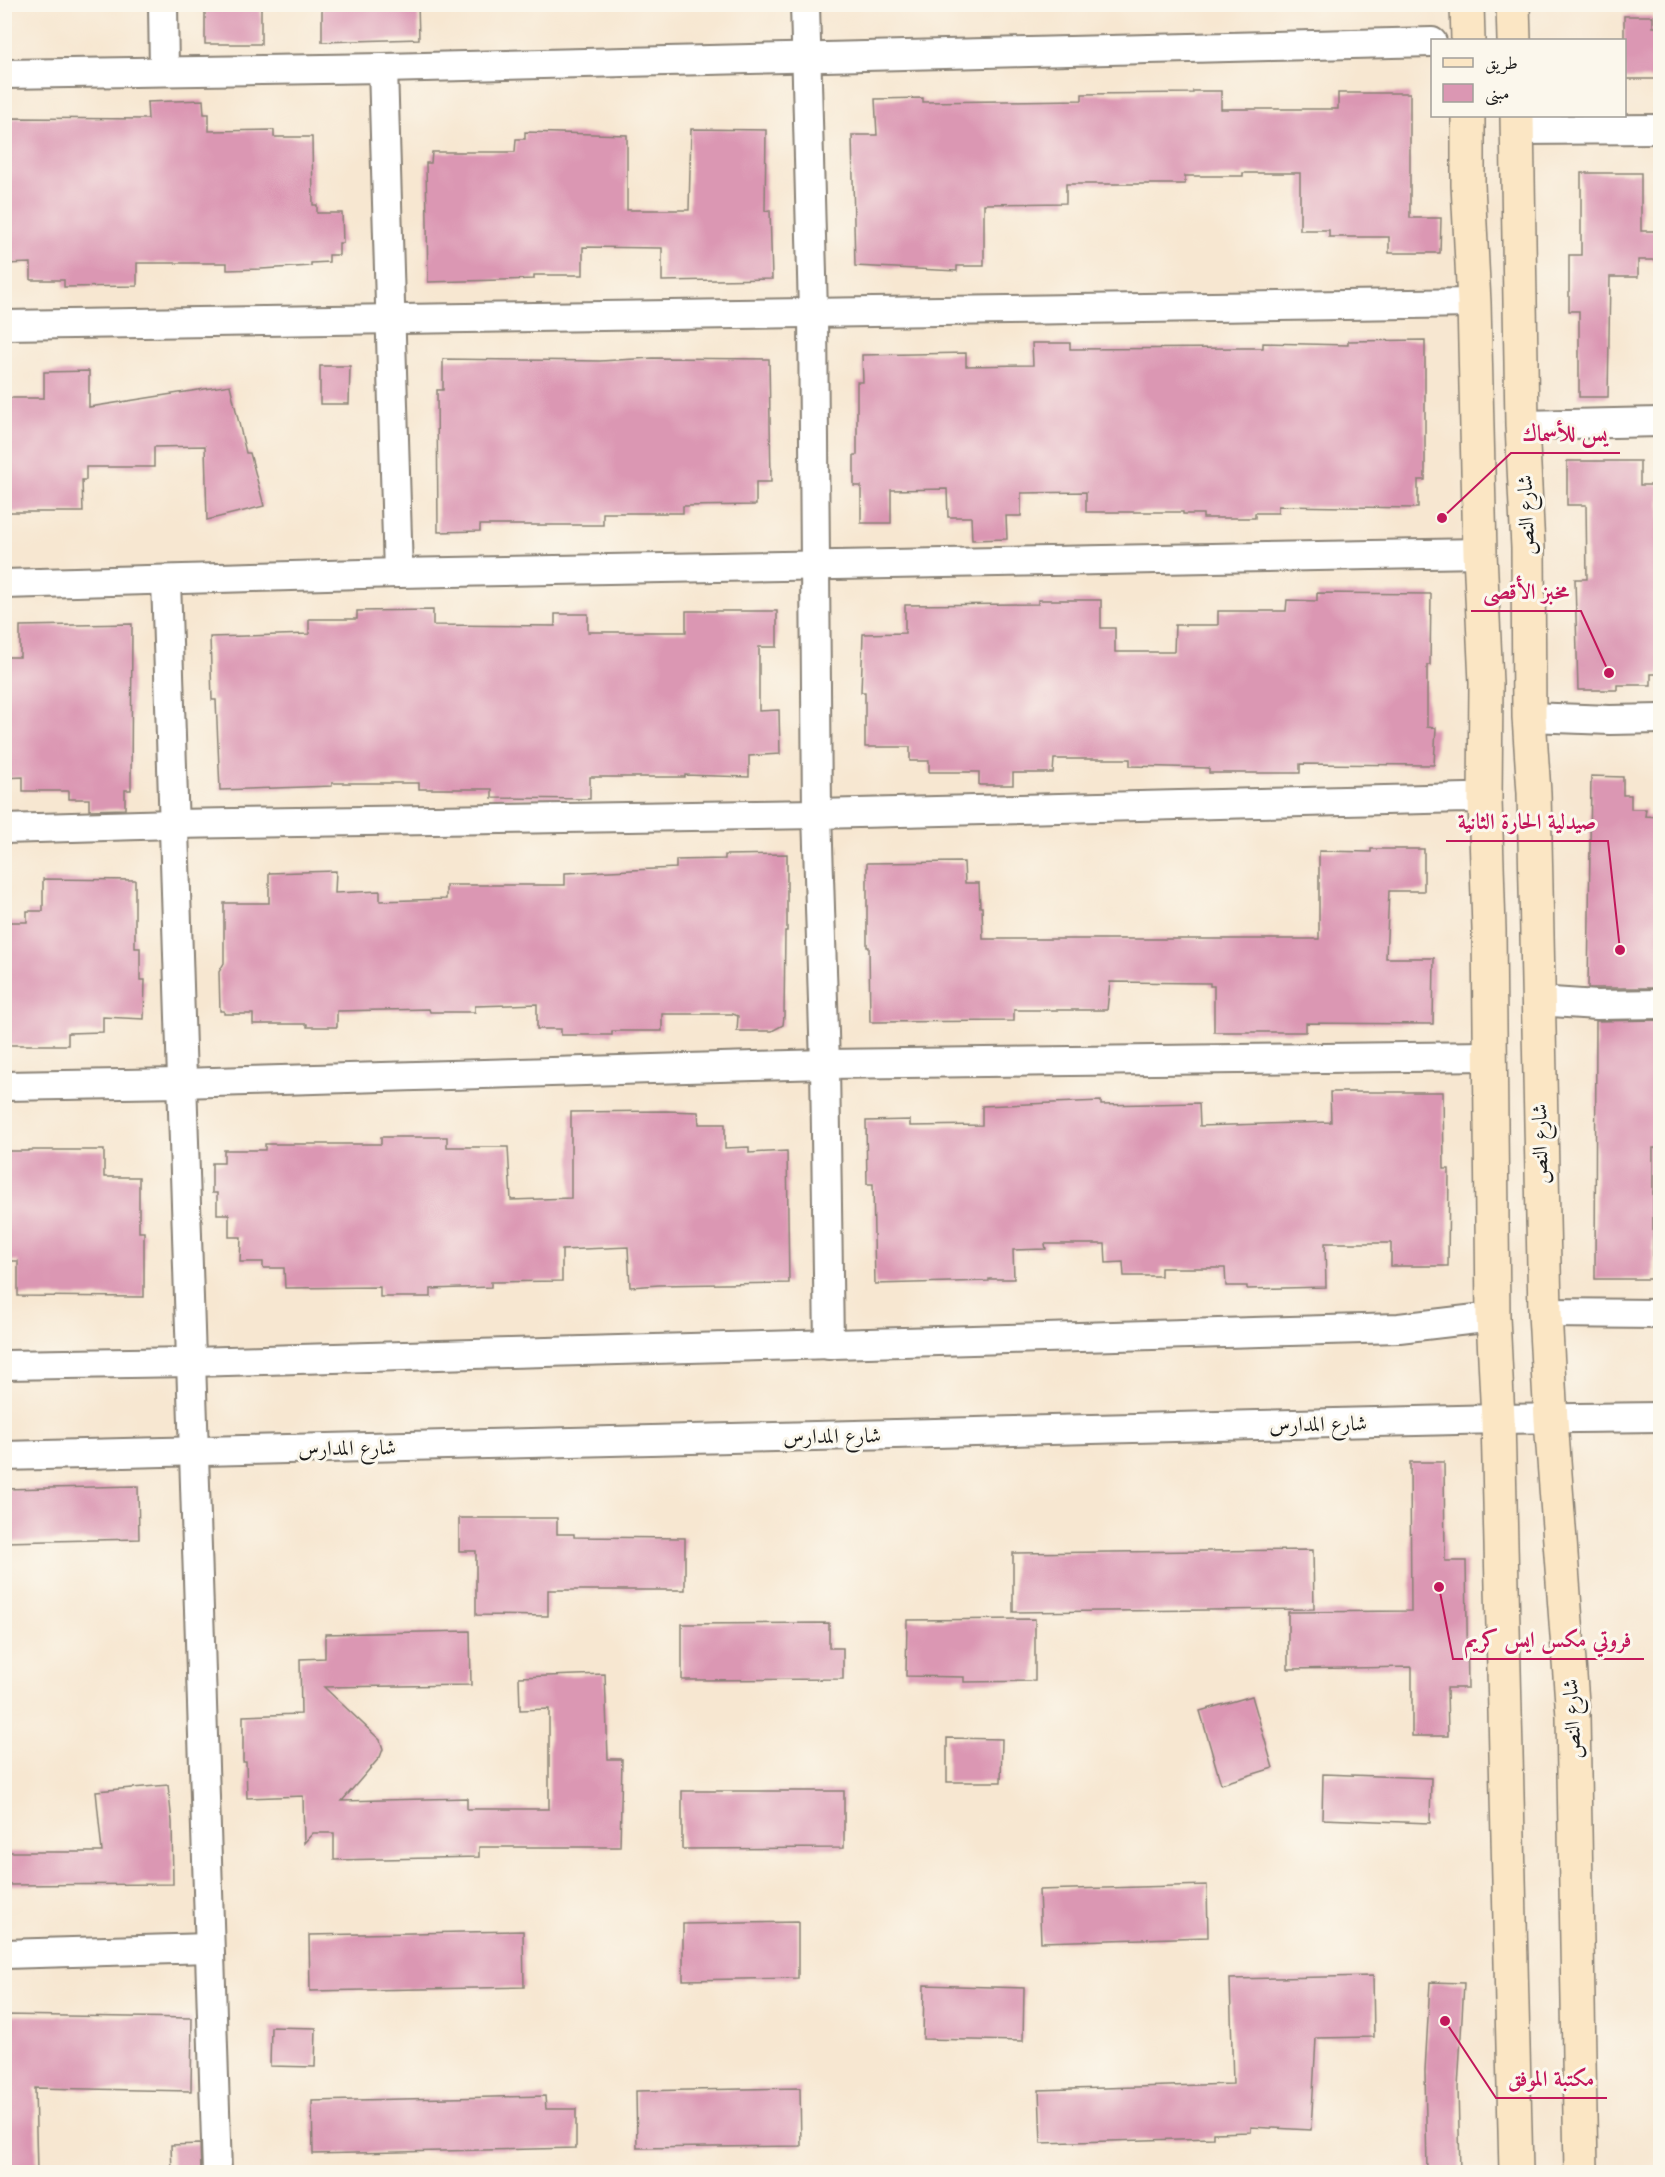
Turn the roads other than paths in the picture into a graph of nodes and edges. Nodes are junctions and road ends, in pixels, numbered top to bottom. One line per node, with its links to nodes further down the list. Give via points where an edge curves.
1 (163, 4): 10 (street)
2 (805, 4): 8 (street)
3 (1467, 4): 5 (main road)
4 (1513, 4): 6 (main road)
5 (1468, 39)
6 (1514, 39)
7 (1431, 42): 8 (street)
8 (806, 58): 9 (street); 16 (street)
9 (383, 68): 10 (street); 17 (street)
10 (164, 71): 11 (street)
11 (4, 74)
12 (1468, 117): 15 (main road)
13 (1518, 123): 14 (street); 20 (main road, شارع النص)
14 (1660, 129)
15 (1474, 303): 16 (street); 21 (main road)
16 (813, 313): 17 (street); 22 (street)
17 (389, 320): 18 (street); 23 (street)
18 (4, 325)
19 (1660, 422): 20 (street)
20 (1522, 425): 26 (main road, شارع النص)
21 (1480, 553): 22 (street); 28 (main road, via 1486,683)
22 (816, 566): 23 (street); 29 (street)
23 (398, 573): 24 (street)
24 (166, 580): 25 (street); 30 (street)
25 (4, 584)
26 (1530, 717): 27 (street); 32 (main road, شارع النص)
27 (1660, 719)
28 (1485, 800): 29 (street); 34 (main road)
29 (818, 814): 30 (street); 35 (street)
30 (174, 824): 31 (street); 36 (street)
31 (4, 829)
32 (1537, 1001): 33 (street); 38 (main road, شارع النص)
33 (1660, 1004)
34 (1490, 1056): 35 (street); 40 (main road)
35 (825, 1064): 36 (street); 41 (street)
36 (181, 1083): 37 (street); 42 (street)
37 (4, 1086)
38 (1545, 1314): 39 (street); 46 (main road, شارع النص)
39 (1660, 1314)
40 (1493, 1317): 41 (street, via 1399,1328); 45 (main road)
41 (829, 1345): 42 (street)
42 (192, 1362): 43 (street); 47 (street)
43 (4, 1365)
44 (1660, 1417): 46 (street, شارع المدارس)
45 (1498, 1419): 46 (street, شارع المدارس); 47 (street, شارع المدارس); 52 (main road)
46 (1551, 1420): 53 (main road, شارع النص, via 1573,1716)
47 (194, 1452): 48 (street, شارع المدارس); 49 (street)
48 (4, 1456)
49 (209, 1948): 50 (street); 51 (street)
50 (4, 1954)
51 (217, 2172)
52 (1516, 2172)
53 (1581, 2172)

